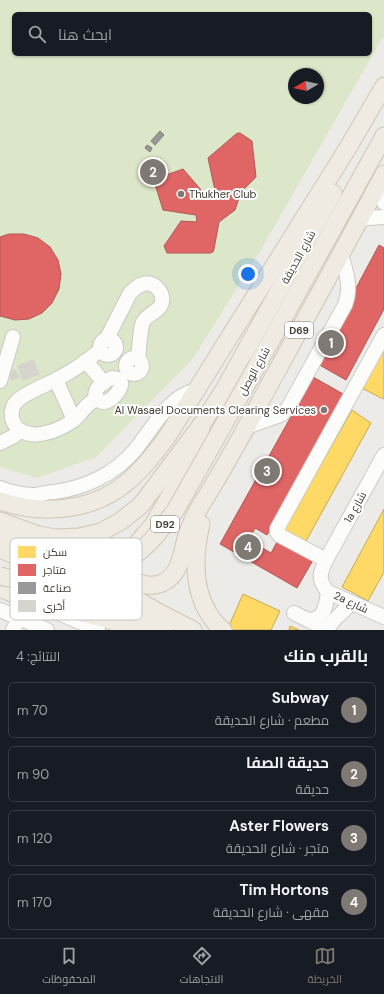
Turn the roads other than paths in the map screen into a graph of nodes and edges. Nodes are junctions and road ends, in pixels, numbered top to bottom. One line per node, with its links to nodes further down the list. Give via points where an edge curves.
1 (384, 86): 3 (main road, شارع الحديقة)
2 (384, 136): 28 (main road, شارع الوصل / D92, bridge, via 175,511)
3 (349, 146): 14 (main road); 16 (main road, شارع الحديقة, via 347,163 341,178 236,369)
4 (382, 188): 6 (main road, D69)
5 (384, 217): 6 (street)
6 (359, 220): 7 (main road, D69)
7 (341, 254): 17 (main road, D69); 17 (street, via 349,285 345,305 288,408 278,416)
8 (384, 335): 31 (street, via 277,529 279,535)
9 (13, 337): 12 (street)
10 (106, 349): 10 (street, via 130,293 143,284 154,286 160,291 162,303 144,321 132,360); 11 (street)
11 (89, 365): 13 (street, via 75,370); 15 (street, via 104,383 97,389 97,398)
12 (0, 381)
13 (58, 384): 15 (street); 18 (street, via 23,396 15,403 13,422)
14 (197, 390): 22 (street, via 178,399 156,421 126,459 94,481 67,490 33,495 18,494); 23 (main road, via 154,454 125,484 110,493 70,508 35,509)
15 (76, 413): 18 (street, via 50,427 33,427)
16 (202, 424): 24 (main road, via 141,506 101,532 80,537 56,538 38,535); 27 (main road, via 190,459 152,525)
17 (246, 427): 21 (main road, D69)
18 (24, 432): 19 (street)
19 (0, 443)
20 (384, 455): 31 (street, 1a شارع)
21 (213, 486): 34 (main road, via 192,521 178,568 166,581 151,586); 54 (main road, via 196,546 196,575 204,606 213,621)
22 (0, 488)
23 (0, 501)
24 (0, 521)
25 (0, 532): 26 (main road)
26 (13, 538)
27 (142, 538)
28 (142, 548)
29 (0, 549): 30 (main road)
30 (10, 553)
31 (326, 560): 37 (street, 2a شارع, via 320,578)
32 (0, 576): 33 (main road, شارع الوصل / D92, bridge)
33 (10, 578)
34 (142, 584)
35 (0, 588): 36 (main road)
36 (10, 592)
37 (328, 592): 39 (street, 2a شارع); 47 (street, via 321,616)
38 (142, 603): 53 (main road)
39 (352, 603): 42 (street, 2a شارع); 55 (street)
40 (0, 610): 44 (street)
41 (294, 613): 47 (street)
42 (384, 617)
43 (142, 618): 52 (main road)
44 (10, 619)
45 (75, 620): 50 (street)
46 (109, 620): 51 (main road)
47 (308, 620): 55 (street)
48 (16, 624): 49 (street)
49 (46, 630)
50 (98, 630)
51 (138, 630)
52 (164, 630)
53 (193, 630)
54 (223, 630)
55 (327, 630)

